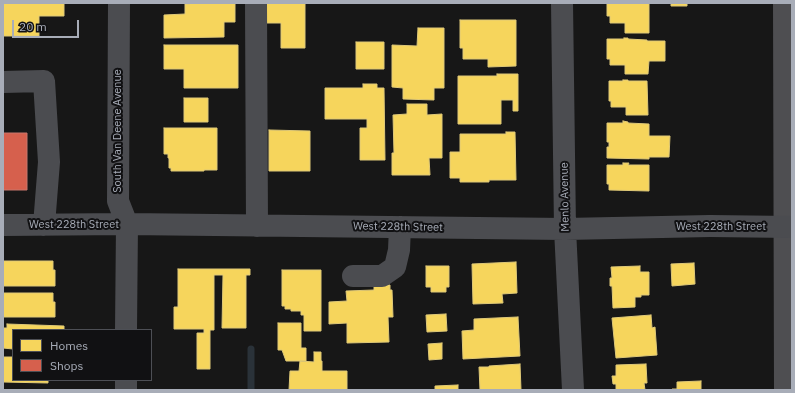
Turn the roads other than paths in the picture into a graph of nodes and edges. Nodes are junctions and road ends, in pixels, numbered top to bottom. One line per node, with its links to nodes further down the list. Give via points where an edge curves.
1 (119, 3): 6 (street, South Van Deene Avenue, via 118,201)
2 (256, 3): 9 (street)
3 (562, 3): 12 (street, Menlo Avenue)
4 (784, 3): 16 (highway)
5 (3, 82): 8 (street, via 44,81 49,162)
6 (127, 224): 8 (street, West 228th Street); 9 (street, West 228th Street); 14 (street, South Van Deene Avenue)
7 (3, 225): 8 (street, West 228th Street)
8 (44, 225)
9 (257, 226): 10 (street, West 228th Street)
10 (400, 227): 12 (street, West 228th Street); 13 (street, via 400,250 395,267 382,276)
11 (792, 227): 12 (street, West 228th Street, bridge)
12 (565, 229): 15 (street, Menlo Avenue)
13 (353, 276)
14 (126, 329)
15 (573, 390)
16 (785, 390)

